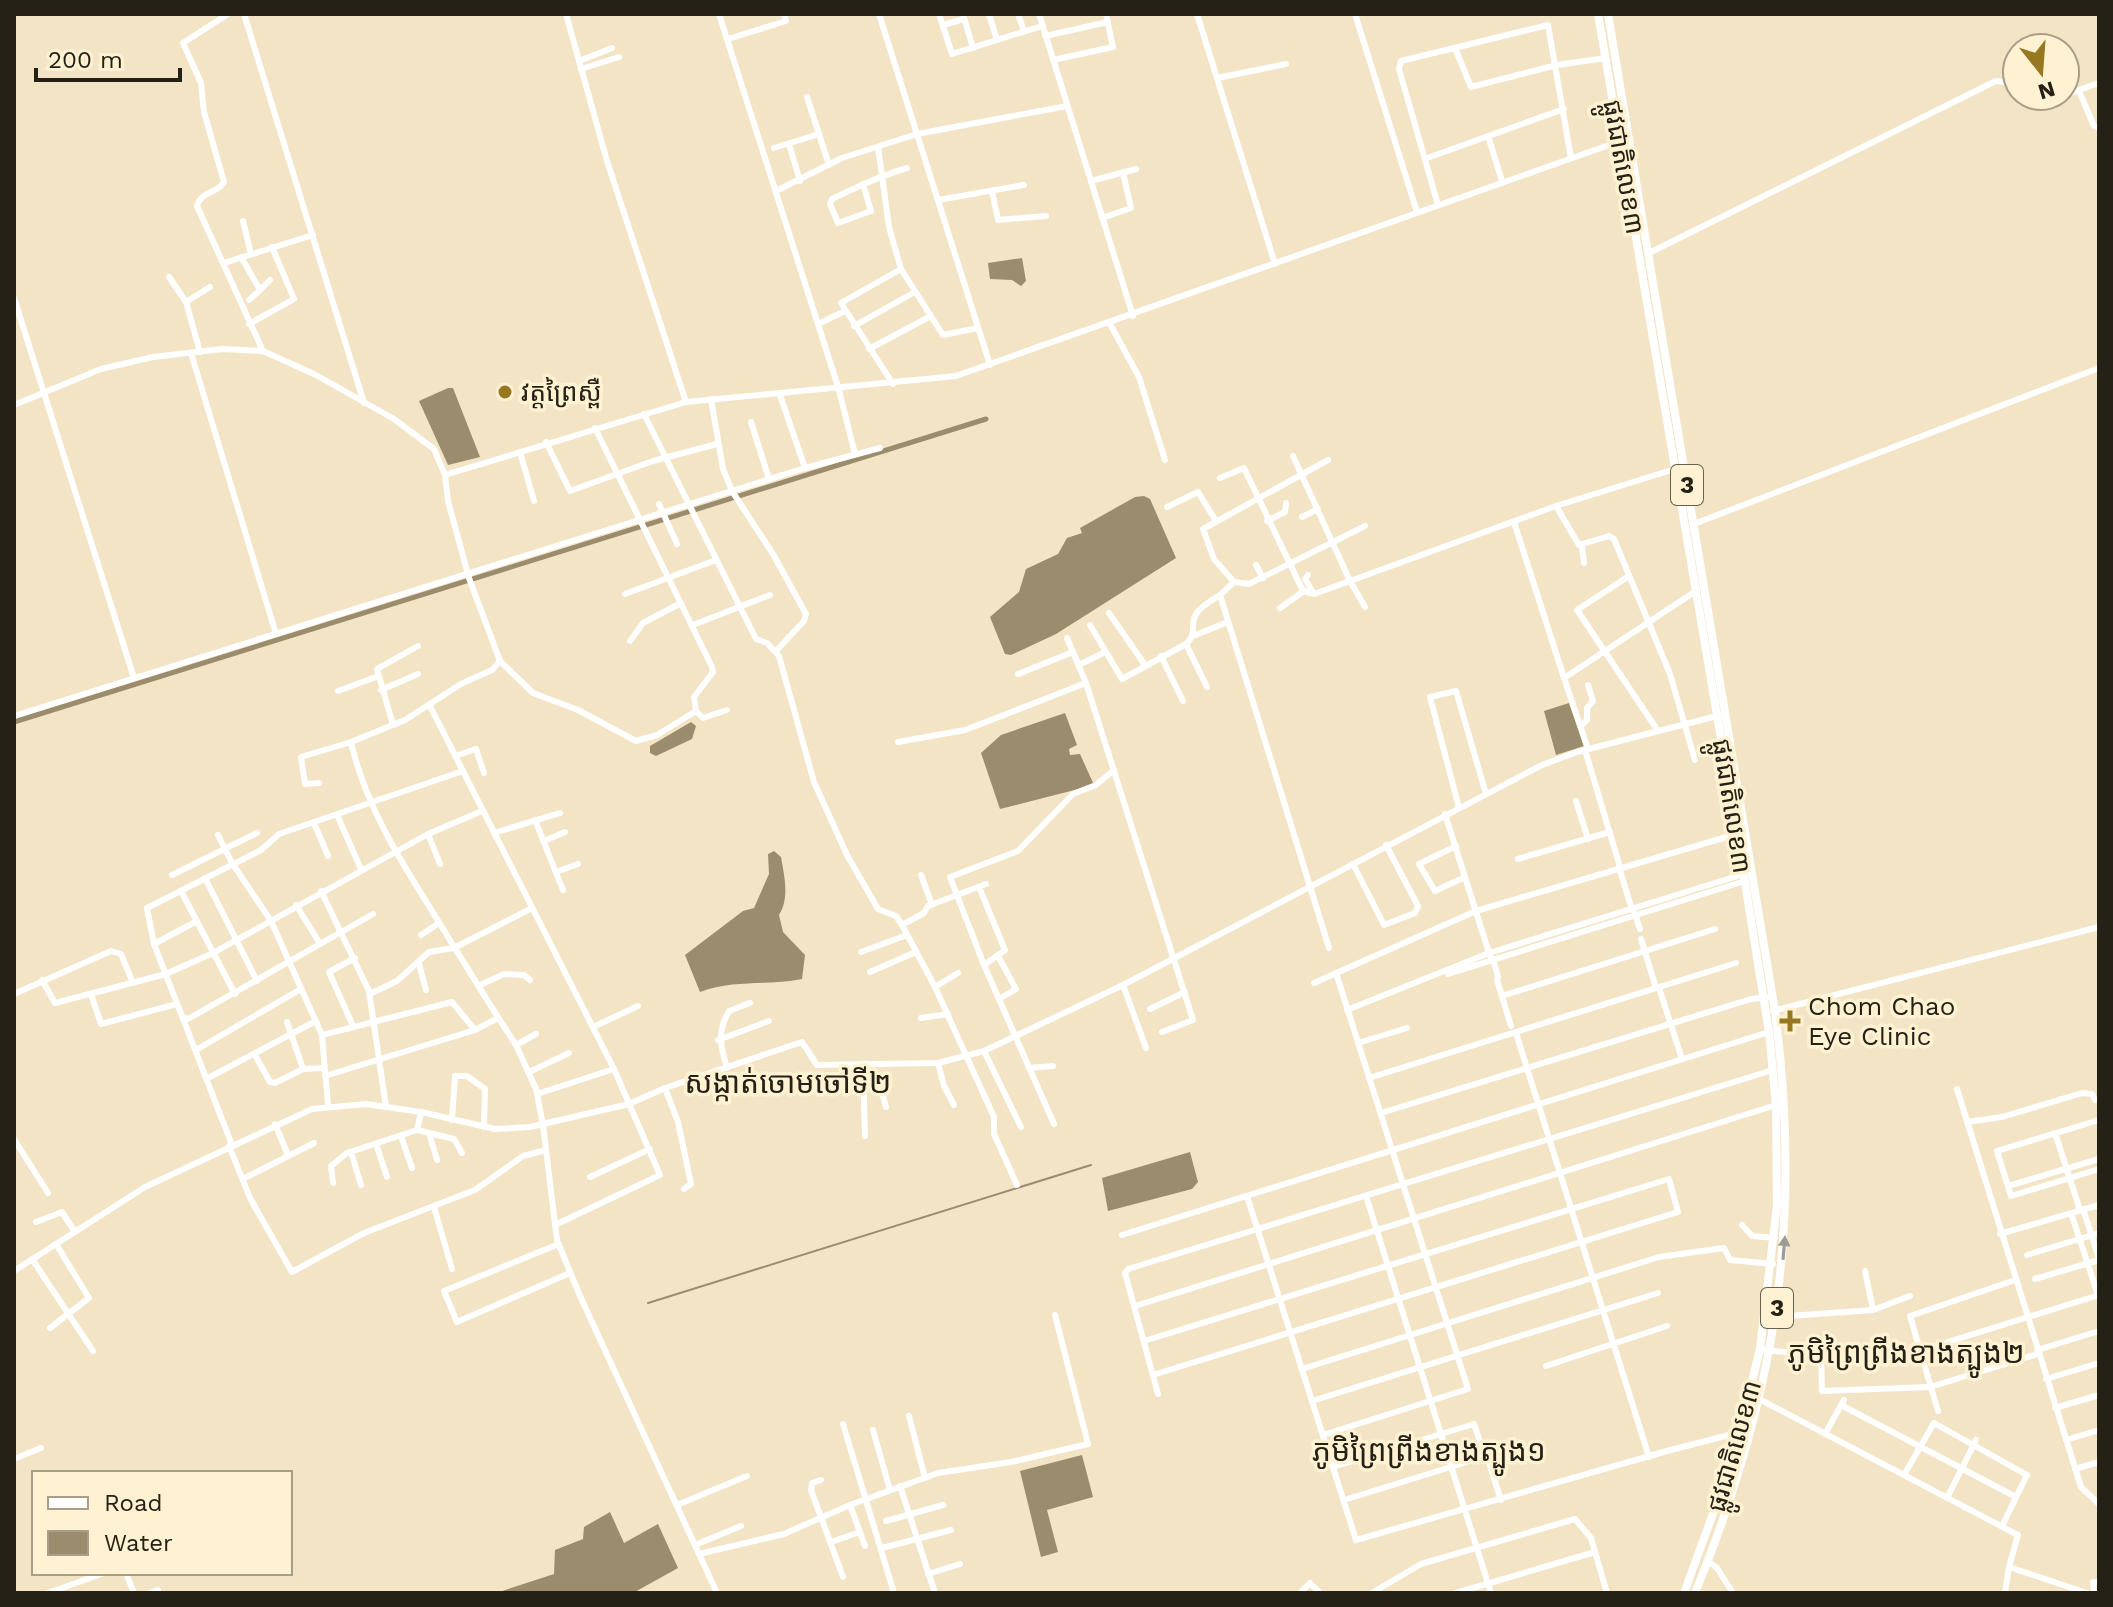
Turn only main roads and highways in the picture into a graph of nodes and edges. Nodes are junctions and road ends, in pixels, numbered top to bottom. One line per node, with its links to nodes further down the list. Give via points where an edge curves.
1 (1598, 14): 3 (highway, ផ្លូវជាតិលេខ៣ / 3)
2 (1608, 14): 3 (highway, ផ្លូវជាតិលេខ៣ / 3)
3 (1624, 139): 4 (highway, ផ្លូវជាតិលេខ៣ / 3, via 1675,469); 4 (highway, ផ្លូវជាតិលេខ៣ / 3, via 1649,253)
4 (1741, 832): 5 (highway, ផ្លូវជាតិលេខ៣ / 3); 5 (highway, ផ្លូវជាតិលេខ៣ / 3, via 1744,877)
5 (1768, 997): 6 (highway, ផ្លូវជាតិលេខ៣ / 3)
6 (1770, 1012): 7 (highway, ផ្លូវជាតិលេខ៣ / 3, via 1776,1105 1773,1264 1740,1437); 8 (highway, ផ្លូវជាតិលេខ៣ / 3, one-way to 6, via 1728,1510 1761,1400 1776,1317 1787,1157)
7 (1684, 1593)
8 (1695, 1593)

